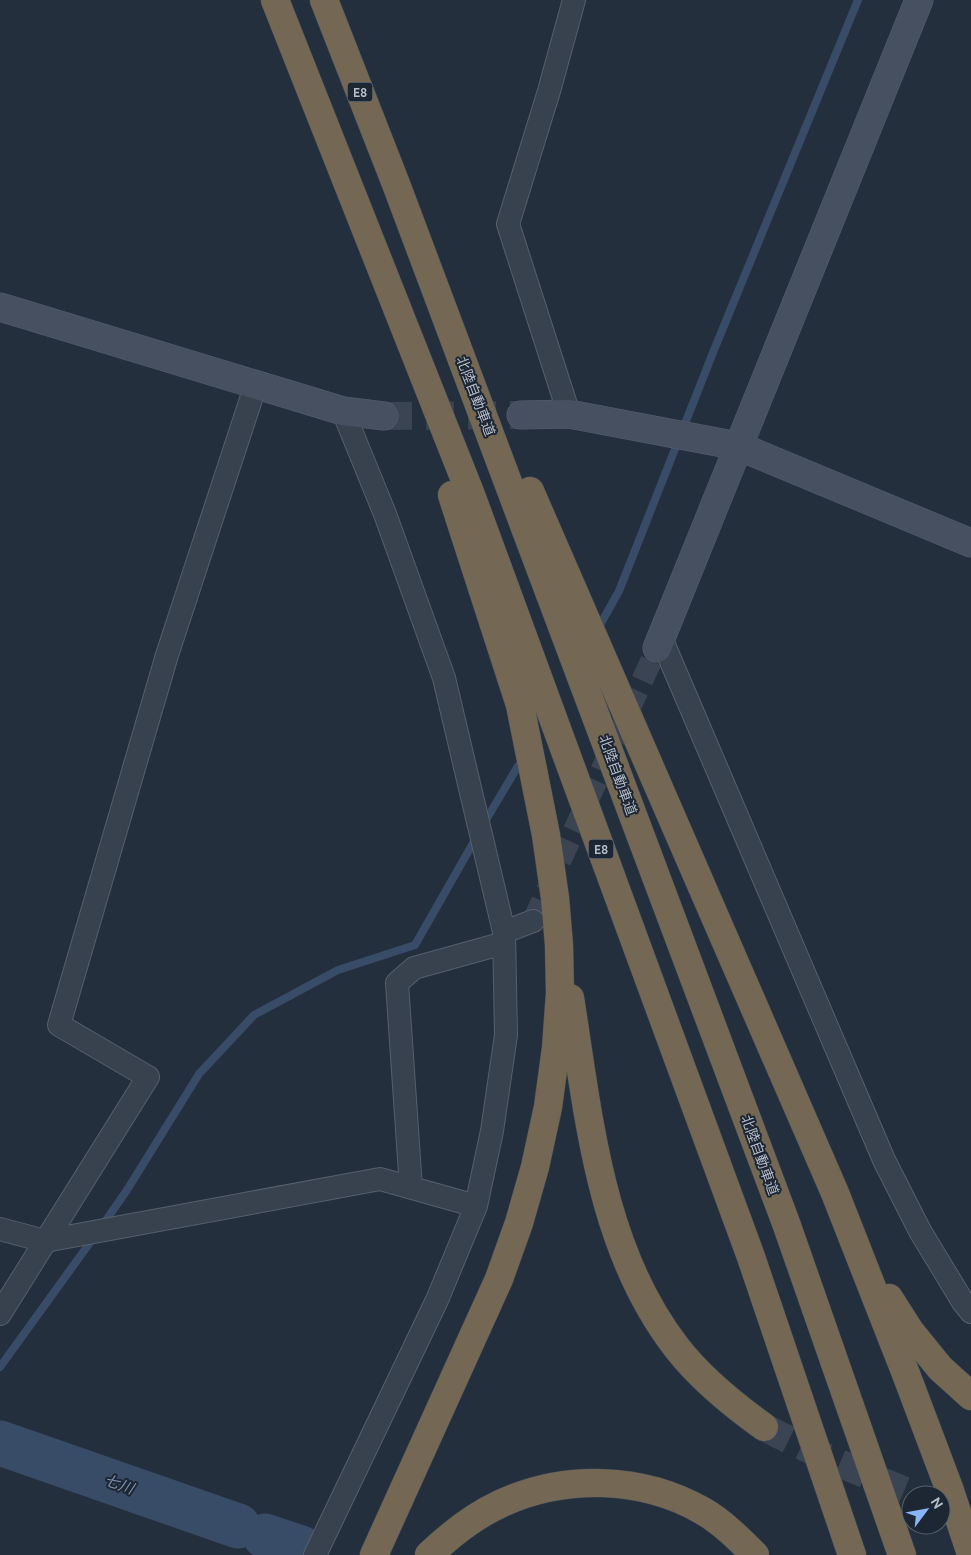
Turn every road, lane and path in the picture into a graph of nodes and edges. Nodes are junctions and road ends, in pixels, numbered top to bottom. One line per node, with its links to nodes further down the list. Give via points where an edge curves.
1 (276, 0): 5 (highway, E8)
2 (324, 0): 6 (highway, 北陸自動車道 / E8)
3 (574, 0): 11 (street, via 508,224)
4 (920, 0): 13 (street)
5 (335, 148): 16 (highway, via 520,705); 33 (highway, E8, via 471,495 751,1256)
6 (396, 184): 20 (highway); 34 (highway, 北陸自動車道 / E8, via 786,1223)
7 (0, 307): 8 (street)
8 (256, 384): 9 (street); 23 (street, via 167,655 59,1025 148,1077)
9 (343, 411): 12 (street); 18 (street, via 385,514 444,678)
10 (521, 414): 11 (street)
11 (569, 414): 13 (street)
12 (384, 416)
13 (738, 446): 14 (street); 15 (street)
14 (971, 543)
15 (658, 643): 24 (street, via 884,1160 920,1231)
16 (555, 898): 27 (highway, via 592,1135 618,1237 635,1280 677,1348 732,1404); 30 (highway, via 560,993 548,1107 536,1167 500,1279)
17 (533, 921): 18 (street)
18 (504, 938): 19 (street, via 414,968 397,982); 21 (street, via 506,1035 492,1131)
19 (411, 1188): 21 (street); 23 (street, via 380,1178)
20 (834, 1193): 26 (highway, via 884,1290 910,1331 940,1368); 28 (highway, via 906,1374)
21 (476, 1206): 29 (street, via 437,1300)
22 (0, 1229): 23 (street)
23 (45, 1241): 25 (street)
24 (971, 1312)
25 (0, 1314)
26 (971, 1396)
27 (764, 1427)
28 (971, 1554)
29 (315, 1555)
30 (374, 1555)
31 (429, 1555): 32 (highway, via 472,1520 500,1504 558,1486 603,1483 638,1487 670,1496 703,1511 733,1533)
32 (755, 1555)
33 (852, 1555)
34 (902, 1555)

